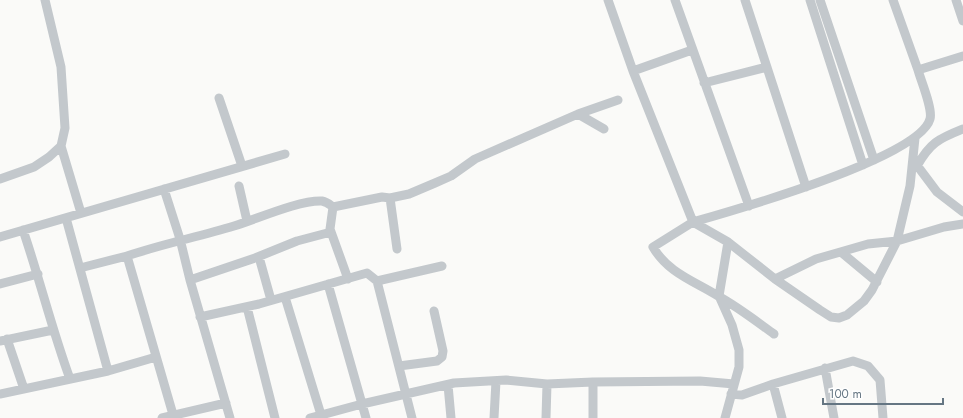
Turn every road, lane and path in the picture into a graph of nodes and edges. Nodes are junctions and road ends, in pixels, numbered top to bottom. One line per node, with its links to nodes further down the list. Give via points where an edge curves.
1 (45, 0): 22 (street, via 61,68 65,128)
2 (608, 0): 14 (street)
3 (745, 0): 12 (street)
4 (810, 0): 26 (street)
5 (820, 0): 24 (street)
6 (893, 0): 13 (street)
7 (956, 0): 9 (street)
8 (677, 1): 10 (street)
9 (963, 21)
10 (692, 50): 14 (street); 15 (street)
11 (963, 56): 13 (street)
12 (767, 67): 15 (street); 30 (street)
13 (918, 70): 21 (street, via 931,118 926,128)
14 (633, 71): 39 (street)
15 (704, 83): 33 (street)
16 (219, 98): 27 (street)
17 (618, 100): 18 (street)
18 (578, 114): 19 (street); 32 (street, via 475,159 436,183 409,194)
19 (604, 129)
20 (963, 129): 25 (street, via 932,144)
21 (915, 138): 24 (street); 25 (street)
22 (61, 146): 28 (street, via 34,167); 36 (street)
23 (285, 154): 27 (street)
24 (874, 160): 26 (street)
25 (915, 163): 35 (street, via 937,192); 45 (street)
26 (863, 165): 30 (street)
27 (242, 166): 31 (street)
28 (0, 179)
29 (239, 186): 38 (street)
30 (806, 187): 33 (street)
31 (164, 189): 36 (street); 44 (street)
32 (390, 198): 34 (street, via 382,197); 47 (street)
33 (749, 206): 39 (street)
34 (333, 207): 38 (street, via 327,202 315,202); 42 (street)
35 (963, 212)
36 (80, 213): 37 (street)
37 (66, 218): 41 (street); 52 (street)
38 (247, 221): 44 (street)
39 (693, 222): 46 (street); 61 (street, via 654,247 659,257 673,271)
40 (963, 224): 45 (street)
41 (23, 230): 43 (street); 53 (street)
42 (331, 232): 50 (street, via 297,241); 54 (street)
43 (0, 237)
44 (180, 239): 49 (street); 56 (street)
45 (897, 241): 48 (street, via 868,244); 58 (street)
46 (728, 242): 55 (street); 61 (street)
47 (397, 249)
48 (841, 252): 55 (street, via 816,259); 58 (street)
49 (128, 256): 52 (street); 70 (street)
50 (259, 256): 56 (street); 63 (street)
51 (442, 266): 57 (street)
52 (80, 268): 73 (street)
53 (38, 274): 59 (street); 67 (street)
54 (348, 279): 57 (street, via 367,273); 60 (street)
55 (775, 279): 58 (street, via 831,317 838,318 848,315 864,302)
56 (190, 280): 66 (street)
57 (377, 282): 71 (street)
58 (877, 282)
59 (0, 284)
60 (328, 284): 62 (street); 86 (street)
61 (719, 296): 68 (street); 78 (street, via 732,325 739,350 739,367)
62 (285, 297): 63 (street); 88 (street)
63 (271, 300): 64 (street)
64 (246, 307): 66 (street); 91 (street)
65 (434, 310): 71 (street, via 442,357 437,361)
66 (200, 318): 85 (street)
67 (53, 330): 69 (street); 74 (street)
68 (774, 334)
69 (3, 340): 81 (street)
70 (156, 357): 73 (street); 87 (street)
71 (399, 366): 83 (street)
72 (824, 368): 79 (street); 101 (street); 102 (street, via 853,361 872,369 880,380)
73 (108, 370): 74 (street)
74 (70, 379): 81 (street)
75 (496, 380): 77 (street); 80 (street); 96 (street)
76 (593, 382): 77 (street); 78 (street, via 700,381); 98 (street)
77 (547, 384): 97 (street)
78 (734, 384): 84 (street)
79 (774, 384): 84 (street, via 742,395); 100 (street)
80 (448, 385): 83 (street); 95 (street)
81 (24, 389): 82 (street)
82 (0, 394)
83 (407, 394): 86 (street); 94 (street)
84 (731, 394): 99 (street)
85 (226, 403): 87 (street); 90 (street)
86 (362, 404): 88 (street); 93 (street)
87 (173, 417): 89 (street)
88 (321, 417): 92 (street)
89 (162, 418)
90 (230, 418)
91 (275, 418)
92 (310, 418)
93 (366, 418)
94 (412, 418)
95 (451, 418)
96 (494, 418)
97 (546, 418)
98 (593, 418)
99 (725, 418)
100 (782, 418)
101 (834, 418)
102 (883, 418)

